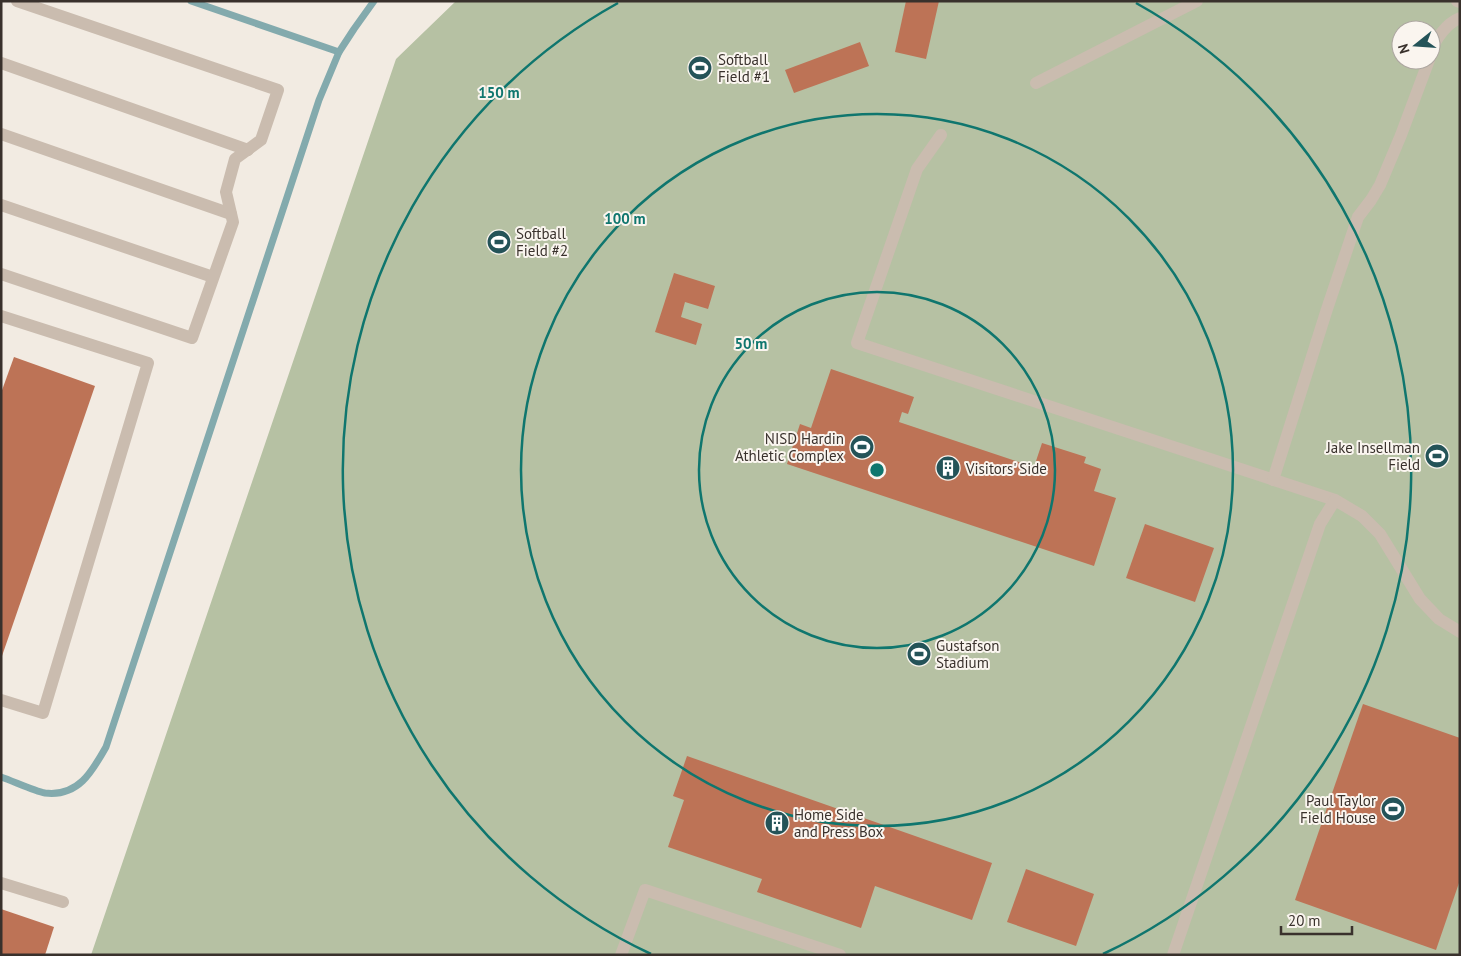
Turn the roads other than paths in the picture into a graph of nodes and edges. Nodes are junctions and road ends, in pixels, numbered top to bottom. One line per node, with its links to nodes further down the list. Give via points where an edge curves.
1 (17, 1): 10 (lane, via 278,90 261,140)
2 (1197, 1): 7 (lane)
3 (1460, 18): 4 (lane)
4 (1441, 35)
5 (1, 64): 10 (lane)
6 (1425, 70): 16 (lane, via 1380,185 1358,217)
7 (1036, 83)
8 (1, 134): 12 (lane)
9 (941, 136): 16 (lane, via 917,168 857,343)
10 (248, 150): 12 (lane, via 235,159 226,192)
11 (1, 205): 14 (lane)
12 (231, 214): 14 (lane, via 233,222)
13 (1, 274): 14 (lane, via 192,338)
14 (213, 278)
15 (1, 316): 19 (lane, via 148,363 43,713)
16 (1273, 480): 17 (lane)
17 (1335, 500): 18 (lane, via 1362,516 1380,534 1420,599 1439,619); 24 (lane, via 1320,524)
18 (1460, 632)
19 (1, 700)
20 (1, 883): 21 (lane)
21 (63, 902)
22 (621, 955): 23 (lane, via 645,890)
23 (840, 955)
24 (1173, 955)

